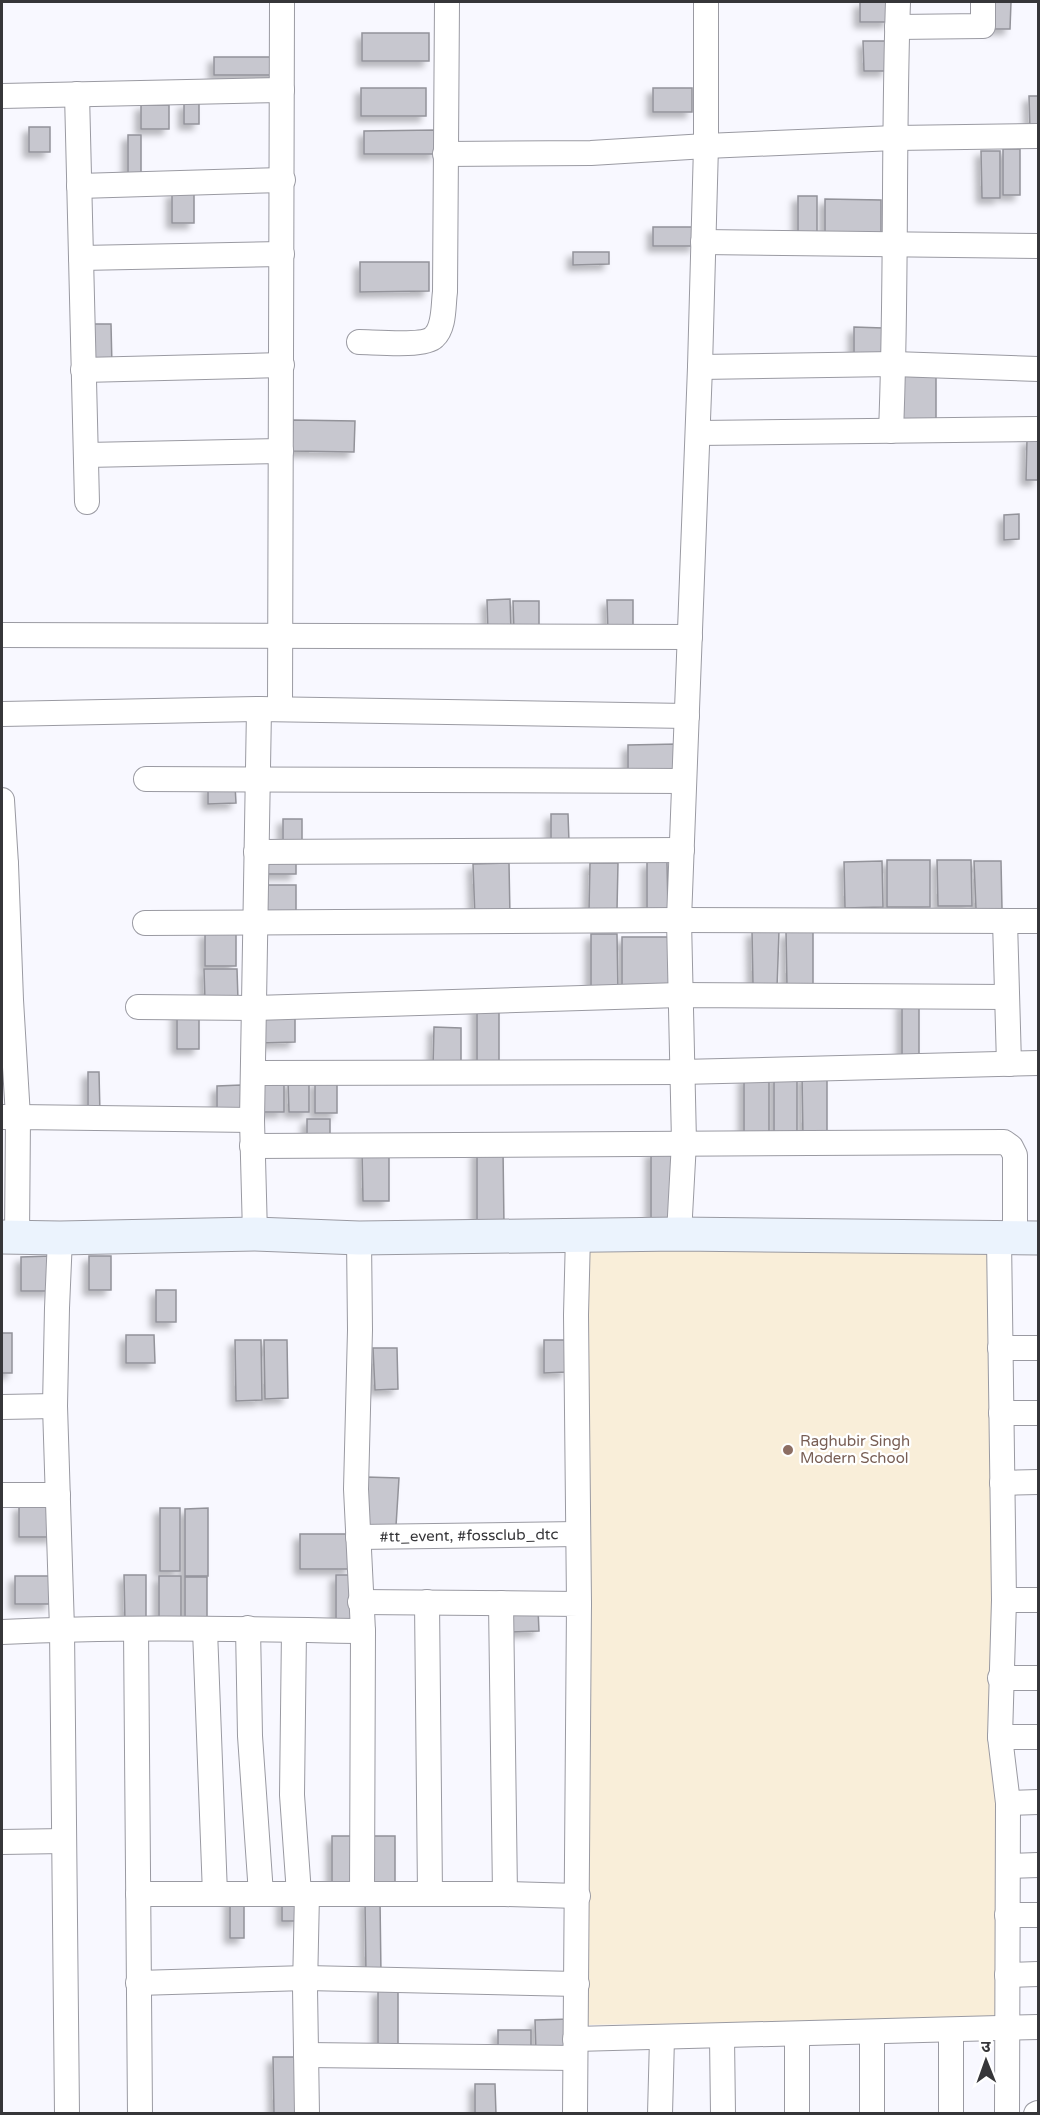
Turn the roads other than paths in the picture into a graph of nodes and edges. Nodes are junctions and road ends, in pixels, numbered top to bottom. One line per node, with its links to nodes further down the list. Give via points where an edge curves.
1 (282, 2): 7 (street)
2 (447, 2): 13 (street)
3 (706, 2): 12 (street)
4 (898, 2): 6 (street)
5 (983, 2): 6 (street, via 983,26)
6 (897, 27): 11 (street)
7 (282, 90): 8 (street); 14 (street)
8 (77, 94): 9 (street); 15 (street)
9 (2, 96)
10 (1038, 136): 11 (street)
11 (895, 138): 12 (street); 17 (street)
12 (706, 146): 13 (street, via 591,153); 16 (street)
13 (445, 154): 21 (street, via 445,292 435,337 416,342)
14 (283, 180): 15 (street); 19 (street)
15 (79, 186): 20 (street)
16 (703, 242): 17 (street); 24 (street)
17 (896, 245): 18 (street); 22 (street)
18 (1038, 246)
19 (282, 254): 20 (street); 23 (street)
20 (81, 258): 26 (street)
21 (359, 342)
22 (894, 364): 24 (street); 25 (street); 28 (street)
23 (282, 365): 26 (street); 30 (street)
24 (700, 366): 29 (street)
25 (1038, 369)
26 (83, 370): 31 (street)
27 (1038, 429): 28 (street)
28 (891, 431): 29 (street)
29 (698, 433): 35 (street)
30 (282, 451): 31 (street); 34 (street)
31 (86, 455): 32 (street)
32 (87, 502)
33 (2, 635): 34 (street)
34 (281, 635): 35 (street); 36 (street)
35 (690, 637): 38 (street)
36 (270, 709): 37 (street); 38 (street); 40 (street)
37 (2, 714)
38 (687, 716): 41 (street)
39 (146, 779): 40 (street)
40 (257, 780): 41 (street); 44 (street)
41 (684, 781): 43 (street)
42 (2, 800): 45 (street)
43 (682, 850): 44 (street); 46 (street)
44 (256, 852): 50 (street)
45 (4, 864): 51 (street)
46 (679, 920): 47 (street); 50 (street); 52 (street)
47 (1005, 921): 48 (street); 53 (street)
48 (1038, 921)
49 (145, 923): 50 (street)
50 (255, 923): 55 (street)
51 (5, 938): 58 (street)
52 (680, 996): 53 (street); 55 (street); 59 (street)
53 (1007, 997): 57 (street)
54 (138, 1007): 55 (street)
55 (255, 1008): 60 (street)
56 (1038, 1063): 57 (street)
57 (1009, 1064): 59 (street)
58 (9, 1065): 61 (street)
59 (681, 1072): 60 (street); 63 (street)
60 (254, 1073): 62 (street)
61 (10, 1117): 62 (street); 68 (street)
62 (252, 1120): 64 (street)
63 (684, 1142): 64 (street); 66 (street); 71 (street, via 1004,1142 1015,1155)
64 (252, 1146): 65 (street)
65 (255, 1234): 69 (street); 70 (street)
66 (679, 1234): 67 (street); 71 (street)
67 (578, 1235): 70 (street); 82 (street)
68 (9, 1237): 69 (street)
69 (60, 1238): 74 (street)
70 (359, 1238): 83 (street)
71 (1017, 1238): 72 (street)
72 (1000, 1348): 73 (street); 76 (street)
73 (1038, 1348)
74 (56, 1406): 75 (street); 81 (street)
75 (2, 1407)
76 (1001, 1413): 77 (street); 78 (street)
77 (1038, 1413)
78 (1002, 1482): 79 (street); 84 (street)
79 (1038, 1482)
80 (2, 1495): 81 (street)
81 (58, 1496): 91 (street)
82 (578, 1534): 83 (street, #tt_event, #fossclub_dtc); 89 (street)
83 (358, 1537): 86 (street)
84 (1004, 1600): 85 (street); 97 (street)
85 (1038, 1600)
86 (360, 1602): 87 (street); 95 (street)
87 (427, 1602): 88 (street); 112 (street)
88 (501, 1603): 89 (street); 113 (street)
89 (579, 1604): 114 (street)
90 (248, 1628): 93 (street); 94 (street); 109 (street, via 250,1736)
91 (62, 1629): 92 (street); 96 (street); 103 (street)
92 (136, 1629): 93 (street); 107 (street)
93 (205, 1630): 108 (street)
94 (294, 1630): 95 (street); 110 (street, via 292,1795)
95 (363, 1631): 111 (street)
96 (2, 1632)
97 (1000, 1678): 98 (street); 99 (street)
98 (1038, 1678)
99 (1000, 1737): 100 (street); 102 (street)
100 (1038, 1737)
101 (1038, 1802): 102 (street)
102 (1008, 1803): 106 (street)
103 (64, 1841): 104 (street); 131 (street)
104 (2, 1842)
105 (1038, 1865): 106 (street)
106 (1008, 1866): 115 (street)
107 (138, 1894): 108 (street); 120 (street)
108 (215, 1894): 109 (street)
109 (261, 1894): 110 (street)
110 (303, 1894): 111 (street); 119 (street)
111 (362, 1894): 112 (street)
112 (430, 1894): 113 (street)
113 (505, 1894): 114 (street)
114 (578, 1896): 121 (street)
115 (1007, 1915): 116 (street); 118 (street)
116 (1038, 1915)
117 (1038, 1974): 118 (street)
118 (1007, 1975): 123 (street)
119 (306, 1978): 120 (street); 121 (street); 130 (street)
120 (138, 1983): 132 (street)
121 (577, 1984): 129 (street)
122 (1038, 2027): 123 (street)
123 (1006, 2028): 124 (street); 140 (street)
124 (951, 2030): 125 (street); 139 (street)
125 (872, 2032): 126 (street); 138 (street)
126 (797, 2034): 127 (street); 137 (street)
127 (722, 2037): 128 (street); 136 (street)
128 (662, 2038): 129 (street); 135 (street)
129 (575, 2048): 130 (street); 134 (street)
130 (306, 2055): 133 (street)
131 (67, 2114)
132 (140, 2114)
133 (307, 2114)
134 (575, 2114)
135 (660, 2114)
136 (723, 2114)
137 (797, 2114)
138 (872, 2114)
139 (951, 2114)
140 (1007, 2114)

